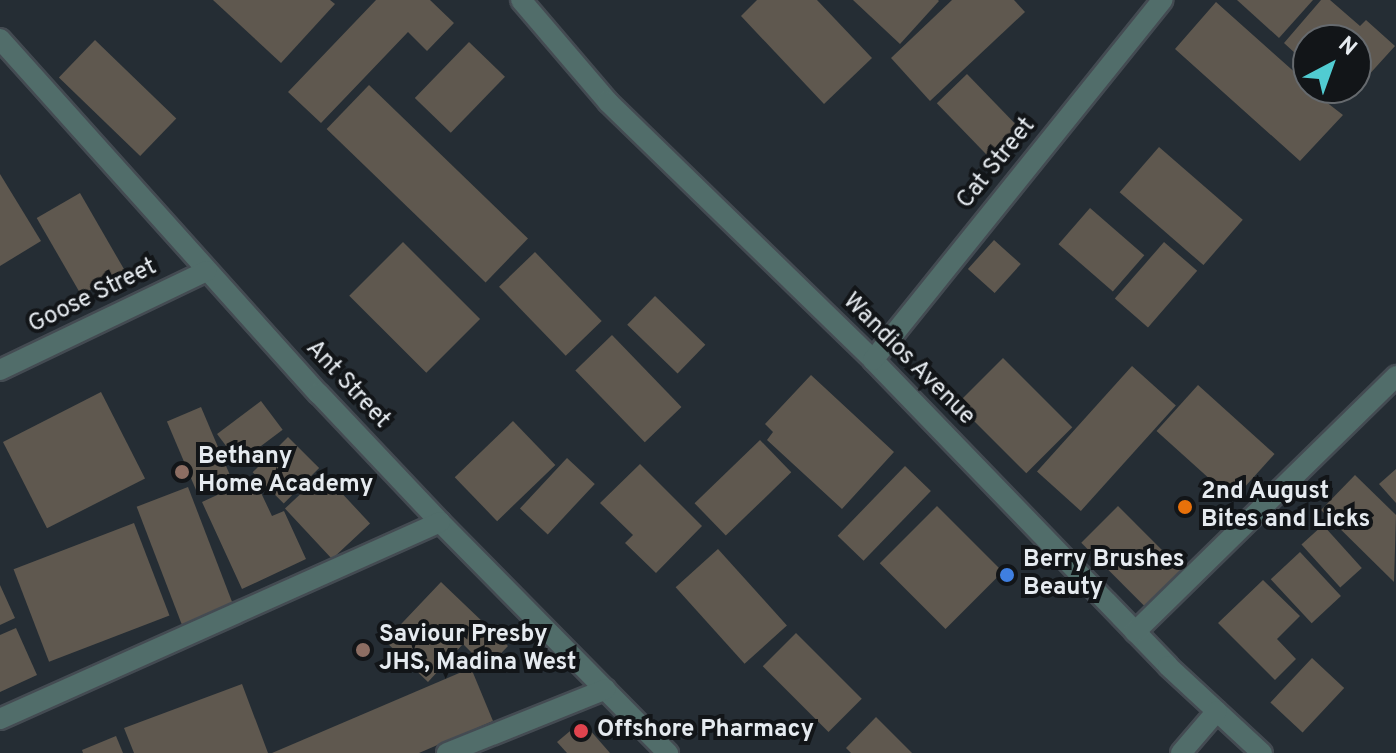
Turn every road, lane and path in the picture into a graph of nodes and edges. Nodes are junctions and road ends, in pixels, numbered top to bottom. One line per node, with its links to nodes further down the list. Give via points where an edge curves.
1 (521, 0): 5 (street, Wandios Avenue, via 608,102)
2 (1162, 0): 5 (street, Cat Street)
3 (0, 39): 4 (street, Ant Street)
4 (207, 271): 6 (street, Goose Street); 8 (street, Ant Street)
5 (873, 360): 9 (street, Wandios Avenue)
6 (0, 370)
7 (1396, 376): 9 (street)
8 (440, 522): 10 (street, Ant Street); 12 (street)
9 (1135, 632): 11 (street, Wandios Avenue)
10 (606, 689): 13 (street); 14 (street, Ant Street)
11 (1217, 711): 15 (street); 16 (street, Wandios Avenue)
12 (0, 719)
13 (447, 753)
14 (668, 753)
15 (1181, 753)
16 (1262, 753)

